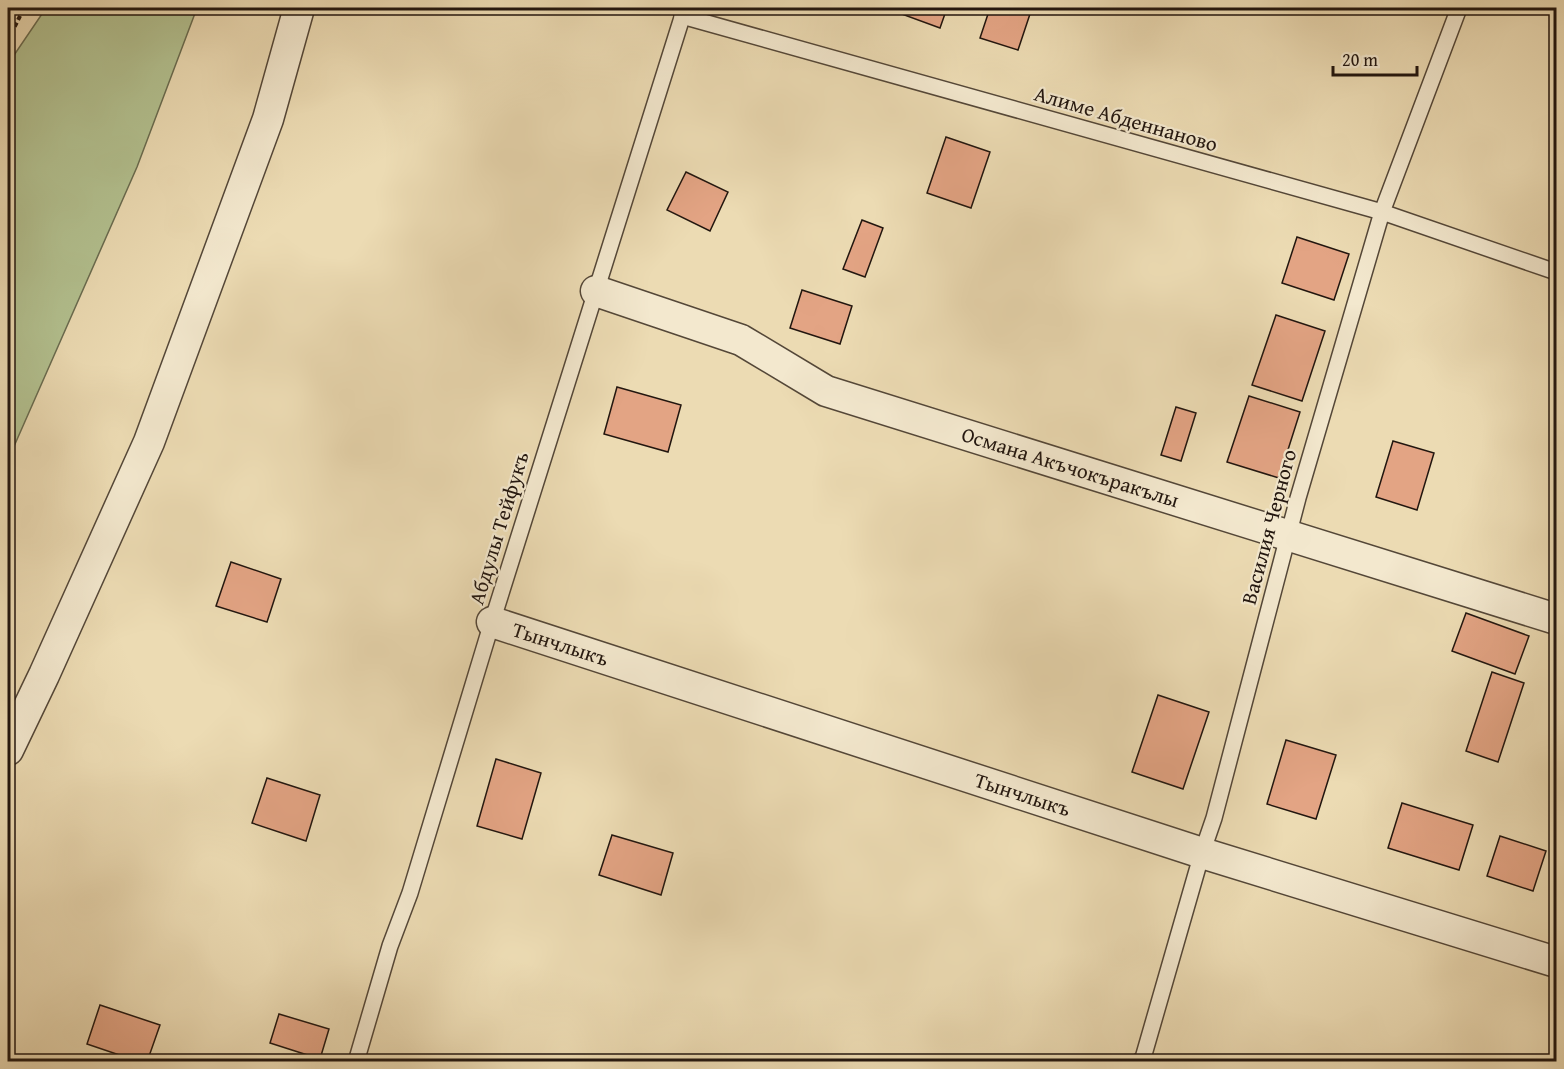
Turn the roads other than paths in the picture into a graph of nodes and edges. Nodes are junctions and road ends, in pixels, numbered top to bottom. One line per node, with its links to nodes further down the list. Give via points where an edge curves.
1 (299, 8): 10 (street, via 268,119 149,442)
2 (1459, 8): 4 (lane, Василия Черного)
3 (683, 12): 4 (lane, Алиме Абденнаново); 6 (lane, Абдулы Тейфукъ)
4 (1382, 212): 5 (lane, Алиме Абденнаново); 7 (lane, Василия Черного)
5 (1557, 272)
6 (596, 291): 7 (street, Османа Акъчокъракълы, via 741,340 826,391); 9 (lane, Абдулы Тейфукъ)
7 (1288, 535): 8 (street, Османа Акъчокъракълы); 11 (lane, Василия Черного)
8 (1557, 619)
9 (492, 622): 11 (street, Тынчлыкъ); 13 (lane, Абдулы Тейфукъ)
10 (8, 750)
11 (1202, 853): 12 (street, Тынчлыкъ); 14 (lane, Василия Черного, via 1143,1058)
12 (1557, 962)
13 (356, 1062)
14 (1138, 1062)

